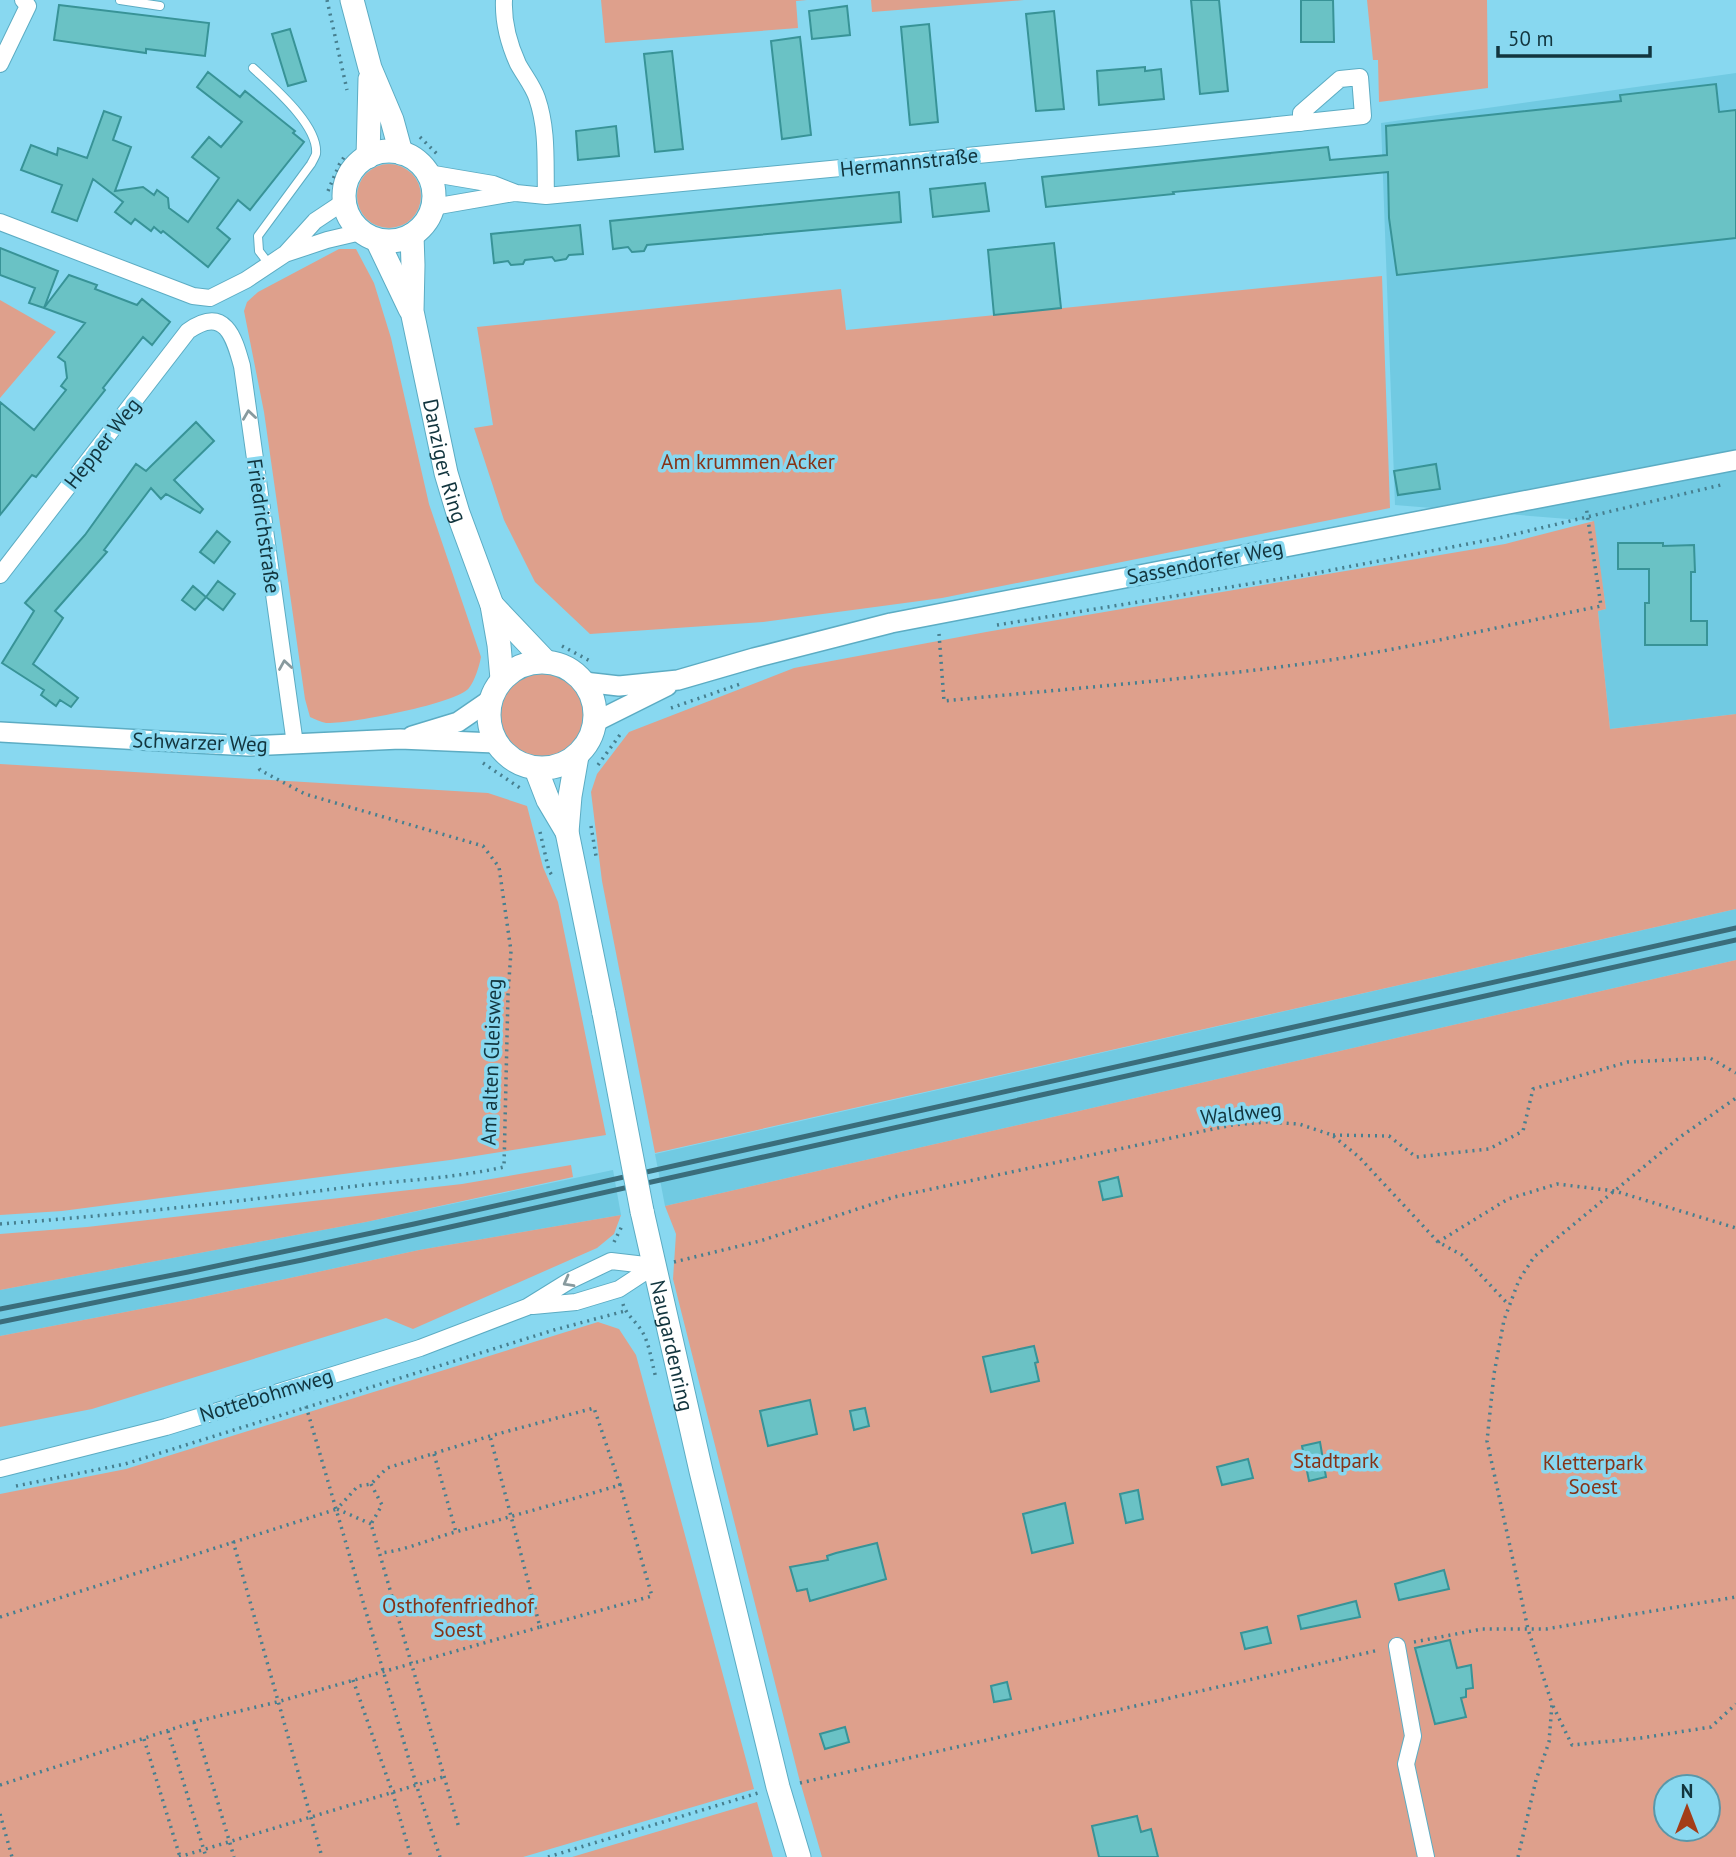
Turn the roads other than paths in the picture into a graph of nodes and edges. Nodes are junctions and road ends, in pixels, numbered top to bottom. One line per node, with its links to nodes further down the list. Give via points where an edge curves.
1 (120, 0): 5 (lane)
2 (352, 0): 8 (main road)
3 (504, 0): 15 (street, via 509,40 536,95 545,127)
4 (27, 2): 6 (street)
5 (160, 6)
6 (0, 64)
7 (253, 68): 21 (lane, via 300,116 313,136 316,154 258,236 259,251)
8 (370, 68): 10 (main road); 11 (main road)
9 (1301, 123): 15 (street, Hermannstraße)
10 (359, 152): 11 (main road); 14 (main road)
11 (401, 153): 12 (main road)
12 (435, 165): 13 (street, Hermannstraße); 16 (main road)
13 (516, 193): 15 (street, Hermannstraße); 16 (street, Hermannstraße)
14 (336, 196): 18 (main road); 20 (street)
15 (546, 196)
16 (433, 208): 19 (main road)
17 (0, 222): 21 (street, via 193,296 210,298)
18 (369, 236): 19 (main road, via 395,241); 20 (street, via 327,240); 22 (main road, Danziger Ring)
19 (412, 236): 22 (main road, Danziger Ring)
20 (285, 254): 21 (street)
21 (269, 264)
22 (412, 312): 26 (main road, Danziger Ring, via 446,473)
23 (211, 321): 25 (street, Hepper Weg, via 188,331); 36 (street, Friedrichstraße, one-way to 23, via 242,366 231,332)
24 (1736, 460): 29 (street, Sassendorfer Weg, via 938,624 803,645)
25 (0, 575)
26 (492, 605): 27 (main road, Danziger Ring); 28 (main road, Danziger Ring)
27 (545, 662): 28 (main road, via 522,665); 30 (main road, via 567,667)
28 (502, 679): 31 (main road)
29 (678, 680): 30 (street, Sassendorfer Weg, via 620,686); 32 (street, Sassendorfer Weg)
30 (584, 682): 32 (main road, via 594,702)
31 (490, 700): 34 (street, Schwarzer Weg, via 458,722); 35 (main road, via 488,722)
32 (595, 722): 37 (main road, via 589,741)
33 (0, 732): 36 (street, Schwarzer Weg, via 248,747)
34 (400, 739): 35 (street, Schwarzer Weg); 36 (street, Schwarzer Weg)
35 (495, 743): 38 (main road, via 506,756)
36 (295, 744)
37 (577, 756): 38 (main road, via 558,767); 39 (main road, Naugardenring)
38 (536, 769): 39 (main road, Naugardenring)
39 (567, 832): 40 (main road, Naugardenring, bridge, via 642,1210)
40 (664, 1264): 41 (street, Nottebohmweg, via 619,1289 576,1302); 41 (street, Nottebohmweg, one-way to 41, via 611,1262); 44 (main road, Naugardenring, via 701,1471)
41 (527, 1307): 42 (street, Nottebohmweg, via 419,1348 166,1427)
42 (0, 1469)
43 (1397, 1646): 45 (street, via 1413,1736 1406,1764)
44 (799, 1857)
45 (1426, 1857)

